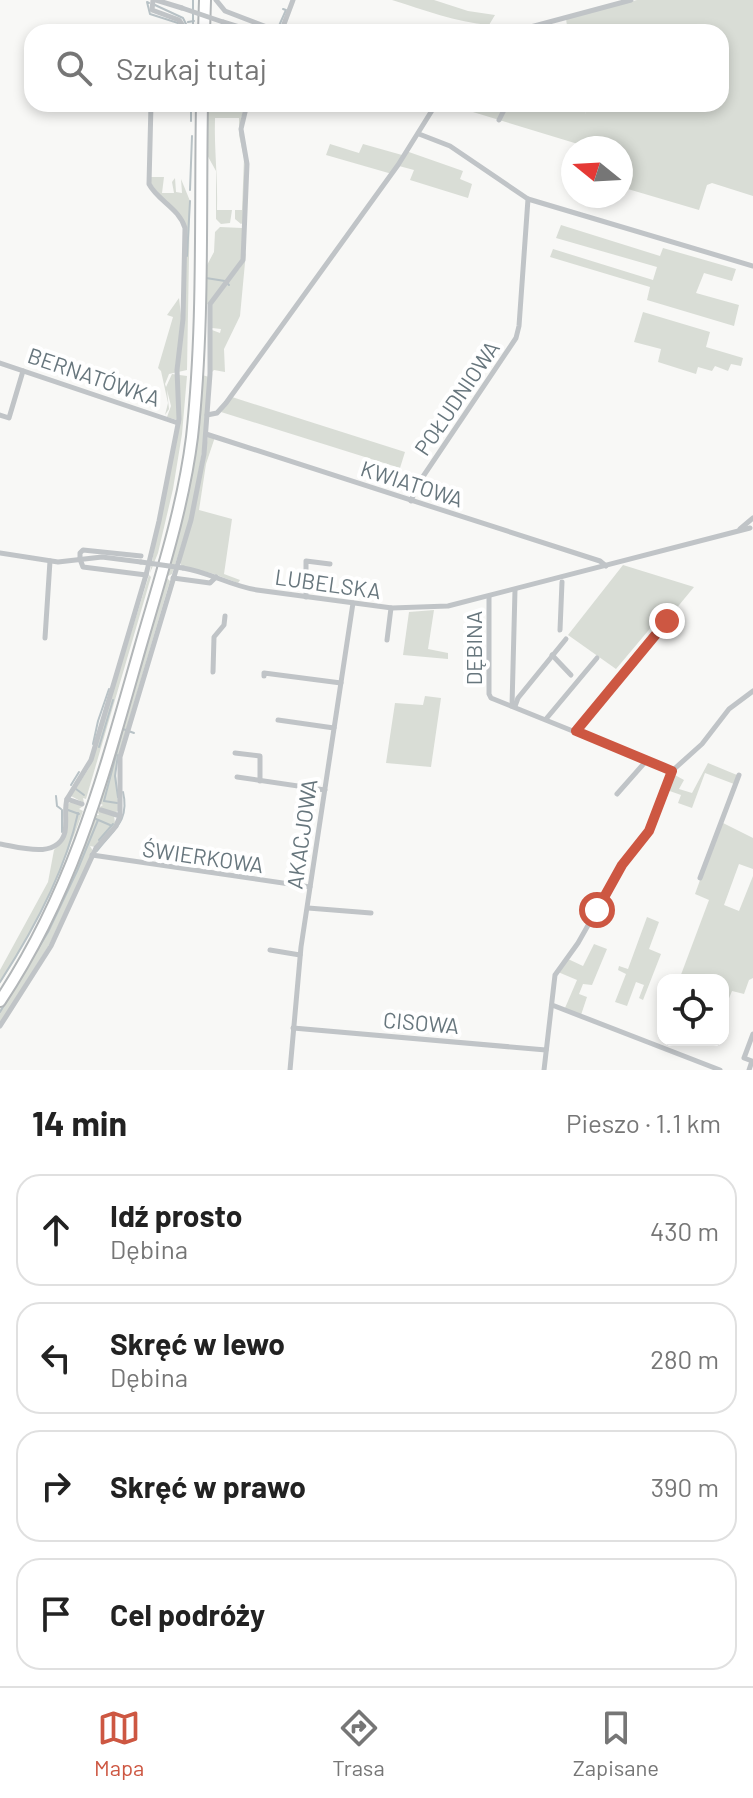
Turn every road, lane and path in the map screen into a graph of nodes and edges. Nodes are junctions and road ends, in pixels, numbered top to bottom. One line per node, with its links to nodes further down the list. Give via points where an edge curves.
1 (154, 0): 6 (street, via 152,10); 8 (street, bridge)
2 (202, 0): 7 (highway)
3 (216, 0): 9 (street, via 225,11)
4 (293, 0): 10 (street)
5 (631, 0): 11 (street)
6 (182, 24)
7 (201, 24)
8 (229, 24)
9 (260, 24)
10 (284, 24)
11 (542, 24)
12 (151, 112): 26 (street, via 149,184 185,228)
13 (200, 112): 23 (highway)
14 (245, 112): 25 (street, via 244,257 210,304)
15 (431, 112): 18 (street)
16 (503, 112): 17 (street)
17 (499, 120)
18 (419, 134): 19 (street, via 450,146); 25 (street, via 220,411)
19 (528, 199): 20 (street); 28 (street, POŁUDNIOWA, via 516,338)
20 (753, 266)
21 (0, 363): 22 (street, BERNATÓWKA)
22 (23, 371): 24 (street, via 9,418); 26 (street, BERNATÓWKA)
23 (194, 373): 84 (highway, via 172,510 89,806 54,894); 85 (highway, via 189,460 177,520 97,799 54,906)
24 (0, 415)
25 (207, 415): 27 (street)
26 (178, 423): 35 (street)
27 (206, 434): 28 (street, KWIATOWA); 37 (street, via 193,511)
28 (411, 501): 34 (street, KWIATOWA)
29 (751, 524): 34 (street, LUBELSKA)
30 (0, 553): 32 (street, LUBELSKA)
31 (80, 559): 32 (street, LUBELSKA); 35 (street, via 83,567); 36 (street, LUBELSKA, bridge, via 141,559)
32 (50, 561): 49 (street)
33 (330, 564): 38 (street, via 306,561)
34 (606, 566): 41 (street, LUBELSKA)
35 (146, 575): 72 (street, via 92,757)
36 (216, 577): 37 (street, via 210,583); 42 (street, LUBELSKA, via 246,588)
37 (173, 578): 75 (street, via 119,760)
38 (305, 579): 40 (street); 42 (street)
39 (562, 582): 48 (street)
40 (327, 583)
41 (515, 590): 43 (street, LUBELSKA); 59 (street)
42 (306, 597): 44 (street, LUBELSKA)
43 (489, 597): 45 (street, LUBELSKA, via 448,606); 59 (street, DĘBINA, via 489,694)
44 (353, 603): 45 (street, LUBELSKA); 57 (street, AKACJOWA)
45 (391, 608): 51 (street)
46 (225, 616): 54 (street, via 214,637)
47 (667, 621): 63 (street)
48 (560, 630)
49 (45, 638)
50 (566, 639): 52 (street)
51 (387, 640)
52 (552, 655): 55 (street); 59 (street)
53 (597, 658): 60 (street)
54 (213, 672)
55 (571, 675)
56 (264, 676): 57 (street)
57 (341, 683): 62 (street, AKACJOWA)
58 (753, 691): 66 (street, via 733,705)
59 (513, 706): 60 (street, DĘBINA)
60 (546, 719): 63 (street, DĘBINA)
61 (278, 720): 62 (street)
62 (334, 728): 70 (street, AKACJOWA)
63 (576, 731): 65 (street, DĘBINA)
64 (235, 753): 69 (street, via 260,756)
65 (647, 760): 66 (street, DĘBINA); 71 (street)
66 (672, 771): 86 (street, via 649,831 622,865 555,975)
67 (739, 775): 78 (street)
68 (237, 777): 69 (street)
69 (260, 781): 70 (street)
70 (325, 790): 79 (street, AKACJOWA)
71 (617, 794)
72 (67, 799): 73 (street); 76 (street, via 64,834 52,848)
73 (82, 804)
74 (101, 810): 75 (street)
75 (120, 816): 77 (street)
76 (0, 844)
77 (92, 855): 79 (street, ŚWIERKOWA); 87 (street, via 51,946)
78 (700, 878)
79 (310, 887): 80 (street, AKACJOWA)
80 (308, 908): 81 (street); 83 (street, AKACJOWA)
81 (371, 913)
82 (270, 950): 83 (street)
83 (300, 955): 88 (street, AKACJOWA)
84 (0, 991)
85 (0, 1001)
86 (553, 1006): 90 (street); 93 (street)
87 (0, 1026)
88 (293, 1028): 90 (street, CISOWA); 91 (street, AKACJOWA)
89 (753, 1034): 94 (street, via 744,1058 752,1061)
90 (546, 1050): 92 (street)
91 (290, 1070)
92 (544, 1070)
93 (720, 1070)
94 (749, 1070)

